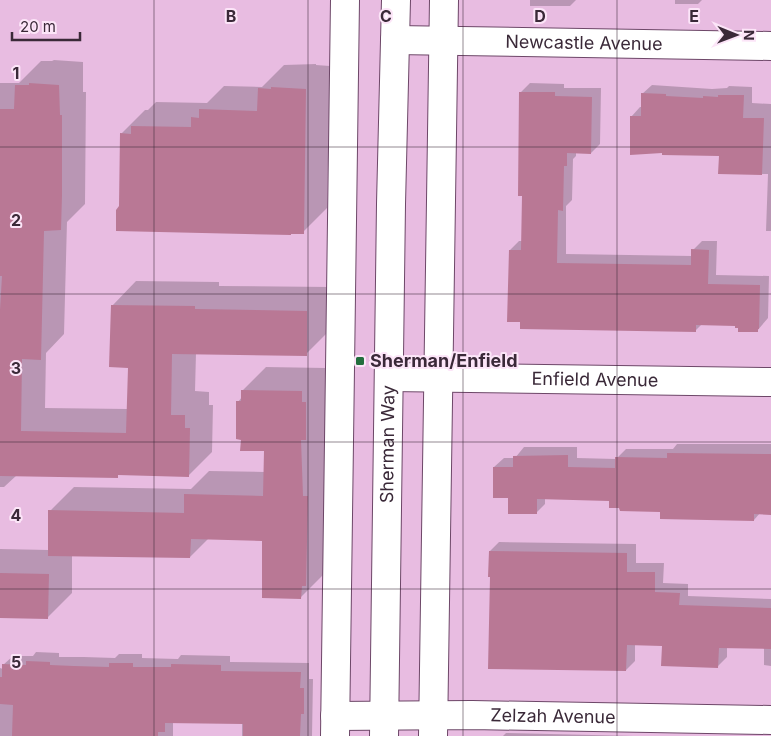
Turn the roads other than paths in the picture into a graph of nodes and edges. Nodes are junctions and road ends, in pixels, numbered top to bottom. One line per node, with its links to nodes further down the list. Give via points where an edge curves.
1 (345, 0): 13 (street)
2 (396, 0): 4 (street, Sherman Way)
3 (444, 0): 5 (street)
4 (395, 40): 5 (street, Newcastle Avenue); 7 (street, Sherman Way)
5 (444, 41): 6 (street, Newcastle Avenue); 8 (street)
6 (771, 46)
7 (389, 377): 8 (street, Enfield Avenue); 11 (street, Sherman Way)
8 (438, 377): 9 (street, Enfield Avenue); 12 (street)
9 (771, 382)
10 (771, 720): 14 (street, Zelzah Avenue)
11 (384, 725): 12 (street, Zelzah Avenue); 13 (street, Zelzah Avenue)
12 (434, 725): 14 (street, Zelzah Avenue)
13 (335, 726)
14 (641, 727)

